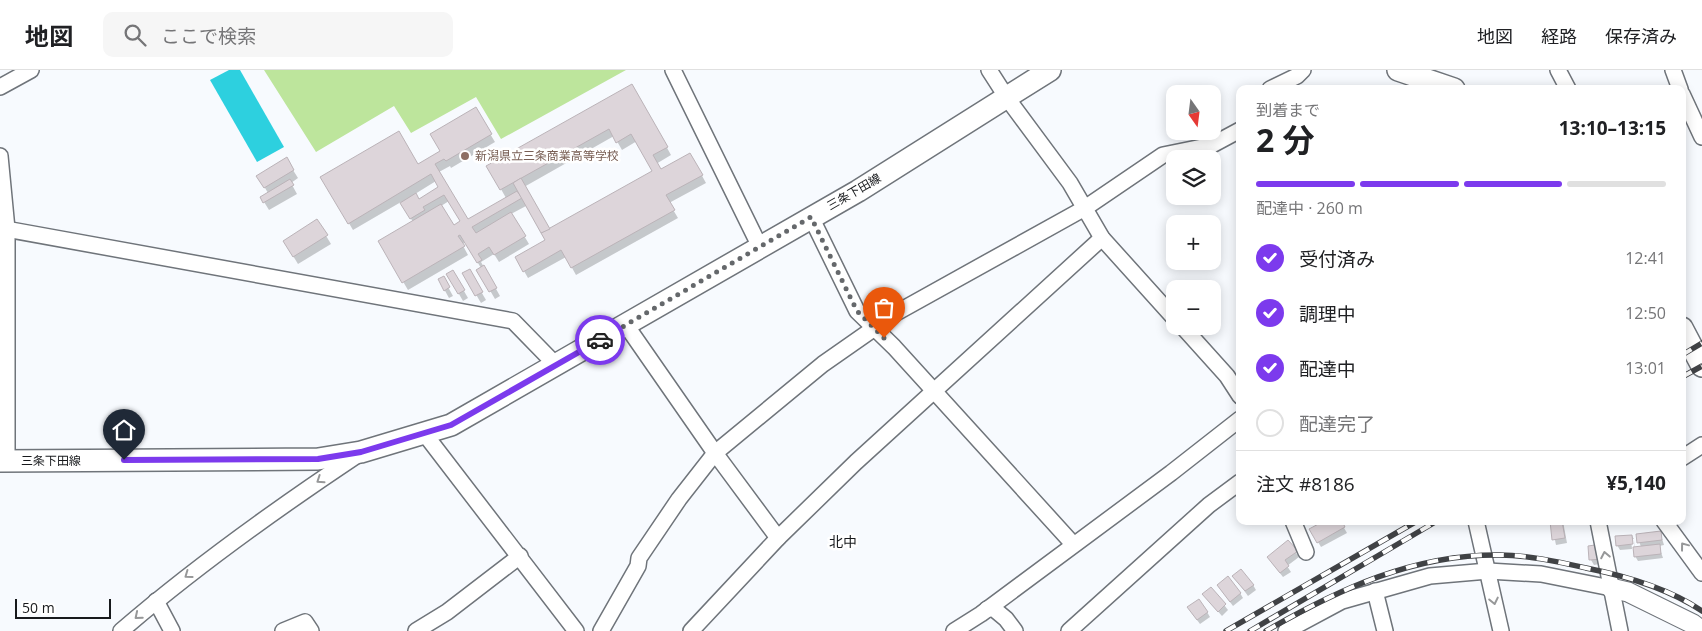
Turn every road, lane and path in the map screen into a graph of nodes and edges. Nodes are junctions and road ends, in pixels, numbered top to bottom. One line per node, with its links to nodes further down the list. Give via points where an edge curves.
1 (31, 70): 13 (street)
2 (673, 70): 23 (street)
3 (989, 70): 14 (street)
4 (1050, 70): 14 (main road, 三条下田線)
5 (1303, 70): 9 (street)
6 (1398, 70): 10 (main road)
7 (1558, 70): 11 (street)
8 (1673, 70): 12 (street)
9 (1278, 85)
10 (1442, 85)
11 (1566, 85)
12 (1679, 85)
13 (0, 87)
14 (1006, 98): 19 (street); 20 (main road, 三条下田線)
15 (1686, 103): 17 (street)
16 (1236, 132): 19 (street, via 1212,145 1163,155)
17 (1702, 138)
18 (0, 156): 21 (street)
19 (1086, 208): 22 (street); 26 (street, via 896,313)
20 (811, 217): 23 (main road, 三条下田線); 26 (street, via 857,311)
21 (4, 228): 29 (street, via 513,321); 39 (street)
22 (1102, 238): 24 (street); 32 (street)
23 (760, 246): 25 (main road, 三条下田線)
24 (1166, 309)
25 (626, 325): 29 (main road, 三条下田線); 37 (street)
26 (874, 329): 32 (street); 37 (street, via 823,364)
27 (1190, 335): 31 (street)
28 (1686, 337): 30 (main road)
29 (556, 366): 34 (main road, 三条下田線, via 451,425)
30 (1702, 366)
31 (1236, 390)
32 (934, 393): 45 (street, via 905,416); 46 (street)
33 (1236, 422): 46 (street)
34 (424, 433): 36 (main road, 三条下田線); 48 (street)
35 (1702, 445): 38 (street)
36 (361, 452): 39 (main road, 三条下田線, via 318,459); 53 (street, one-way to 53, via 272,513)
37 (715, 453): 45 (street); 61 (street, via 679,499 640,558)
38 (1686, 455)
39 (4, 461)
40 (1236, 485): 65 (street, via 1209,505)
41 (1295, 525): 47 (street)
42 (1481, 525): 49 (street)
43 (1599, 525): 51 (street, one-way to 43)
44 (1667, 525): 50 (street, one-way to 44)
45 (778, 538): 62 (street)
46 (1073, 544): 54 (street)
47 (1306, 552)
48 (520, 556): 59 (street, via 447,612); 60 (street)
49 (1488, 571): 51 (street, via 1541,574); 52 (street, via 1430,576); 68 (street, one-way to 68)
50 (1702, 573)
51 (1612, 588): 69 (street); 70 (street, via 1628,592)
52 (1375, 591): 66 (street, via 1342,601); 67 (street)
53 (156, 601): 55 (street, one-way to 55); 56 (street)
54 (987, 609): 63 (street); 64 (street, via 994,609)
55 (121, 631)
56 (172, 631)
57 (283, 631): 58 (street, via 305,622)
58 (311, 631)
59 (416, 631)
60 (576, 631)
61 (601, 631)
62 (691, 631)
63 (954, 631)
64 (1015, 631)
65 (1069, 631)
66 (1286, 631)
67 (1384, 631)
68 (1501, 631)
69 (1620, 631)
70 (1702, 631)

